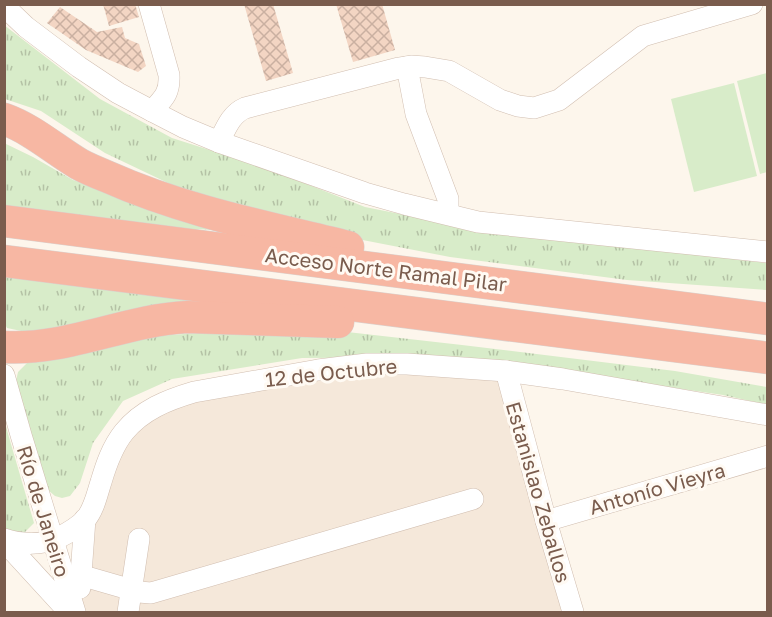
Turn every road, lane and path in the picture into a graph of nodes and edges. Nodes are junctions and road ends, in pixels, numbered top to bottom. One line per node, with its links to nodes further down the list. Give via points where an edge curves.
1 (149, 4): 5 (street, via 170,81 169,90)
2 (752, 4): 4 (street, via 643,36 559,100 534,108 500,100 449,72)
3 (4, 6): 5 (street, via 79,67)
4 (407, 67): 7 (street, via 245,108 233,116); 8 (street, via 416,114 448,200)
5 (152, 111): 7 (street)
6 (4, 119): 12 (highway, via 80,165 166,199 223,217)
7 (219, 142): 8 (street, via 364,193)
8 (448, 214): 10 (street, via 478,222)
9 (4, 221): 12 (highway, Acceso Norte Ramal Pilar)
10 (768, 252)
11 (4, 261): 15 (highway, Acceso Norte Ramal Pilar)
12 (509, 285): 13 (highway); 14 (highway, Acceso Norte Ramal Pilar)
13 (768, 301)
14 (768, 319)
15 (525, 328): 16 (highway, Acceso Norte Ramal Pilar); 17 (highway, via 178,317 51,345)
16 (572, 334): 18 (highway, Acceso Norte Ramal Pilar); 20 (highway)
17 (4, 347)
18 (768, 358)
19 (506, 371): 22 (street, 12 de Octubre); 25 (street, 12 de Octubre, via 367,364 318,369 176,398 143,413 122,434); 26 (street, Estanislao Zeballos)
20 (768, 372)
21 (4, 375): 29 (street, Río de Janeiro)
22 (768, 415)
23 (768, 456): 26 (street, Antonío Vieyra)
24 (473, 499): 31 (street, via 151,593)
25 (85, 519): 29 (street, 12 de Octubre); 30 (street)
26 (546, 521): 35 (street, Estanislao Zeballos)
27 (139, 539): 31 (street)
28 (4, 540): 29 (street, 12 de Octubre); 32 (street)
29 (54, 540): 33 (street, Río de Janeiro)
30 (80, 575): 31 (street); 33 (street)
31 (131, 590): 34 (street)
32 (69, 612)
33 (76, 612)
34 (128, 612)
35 (573, 612)

